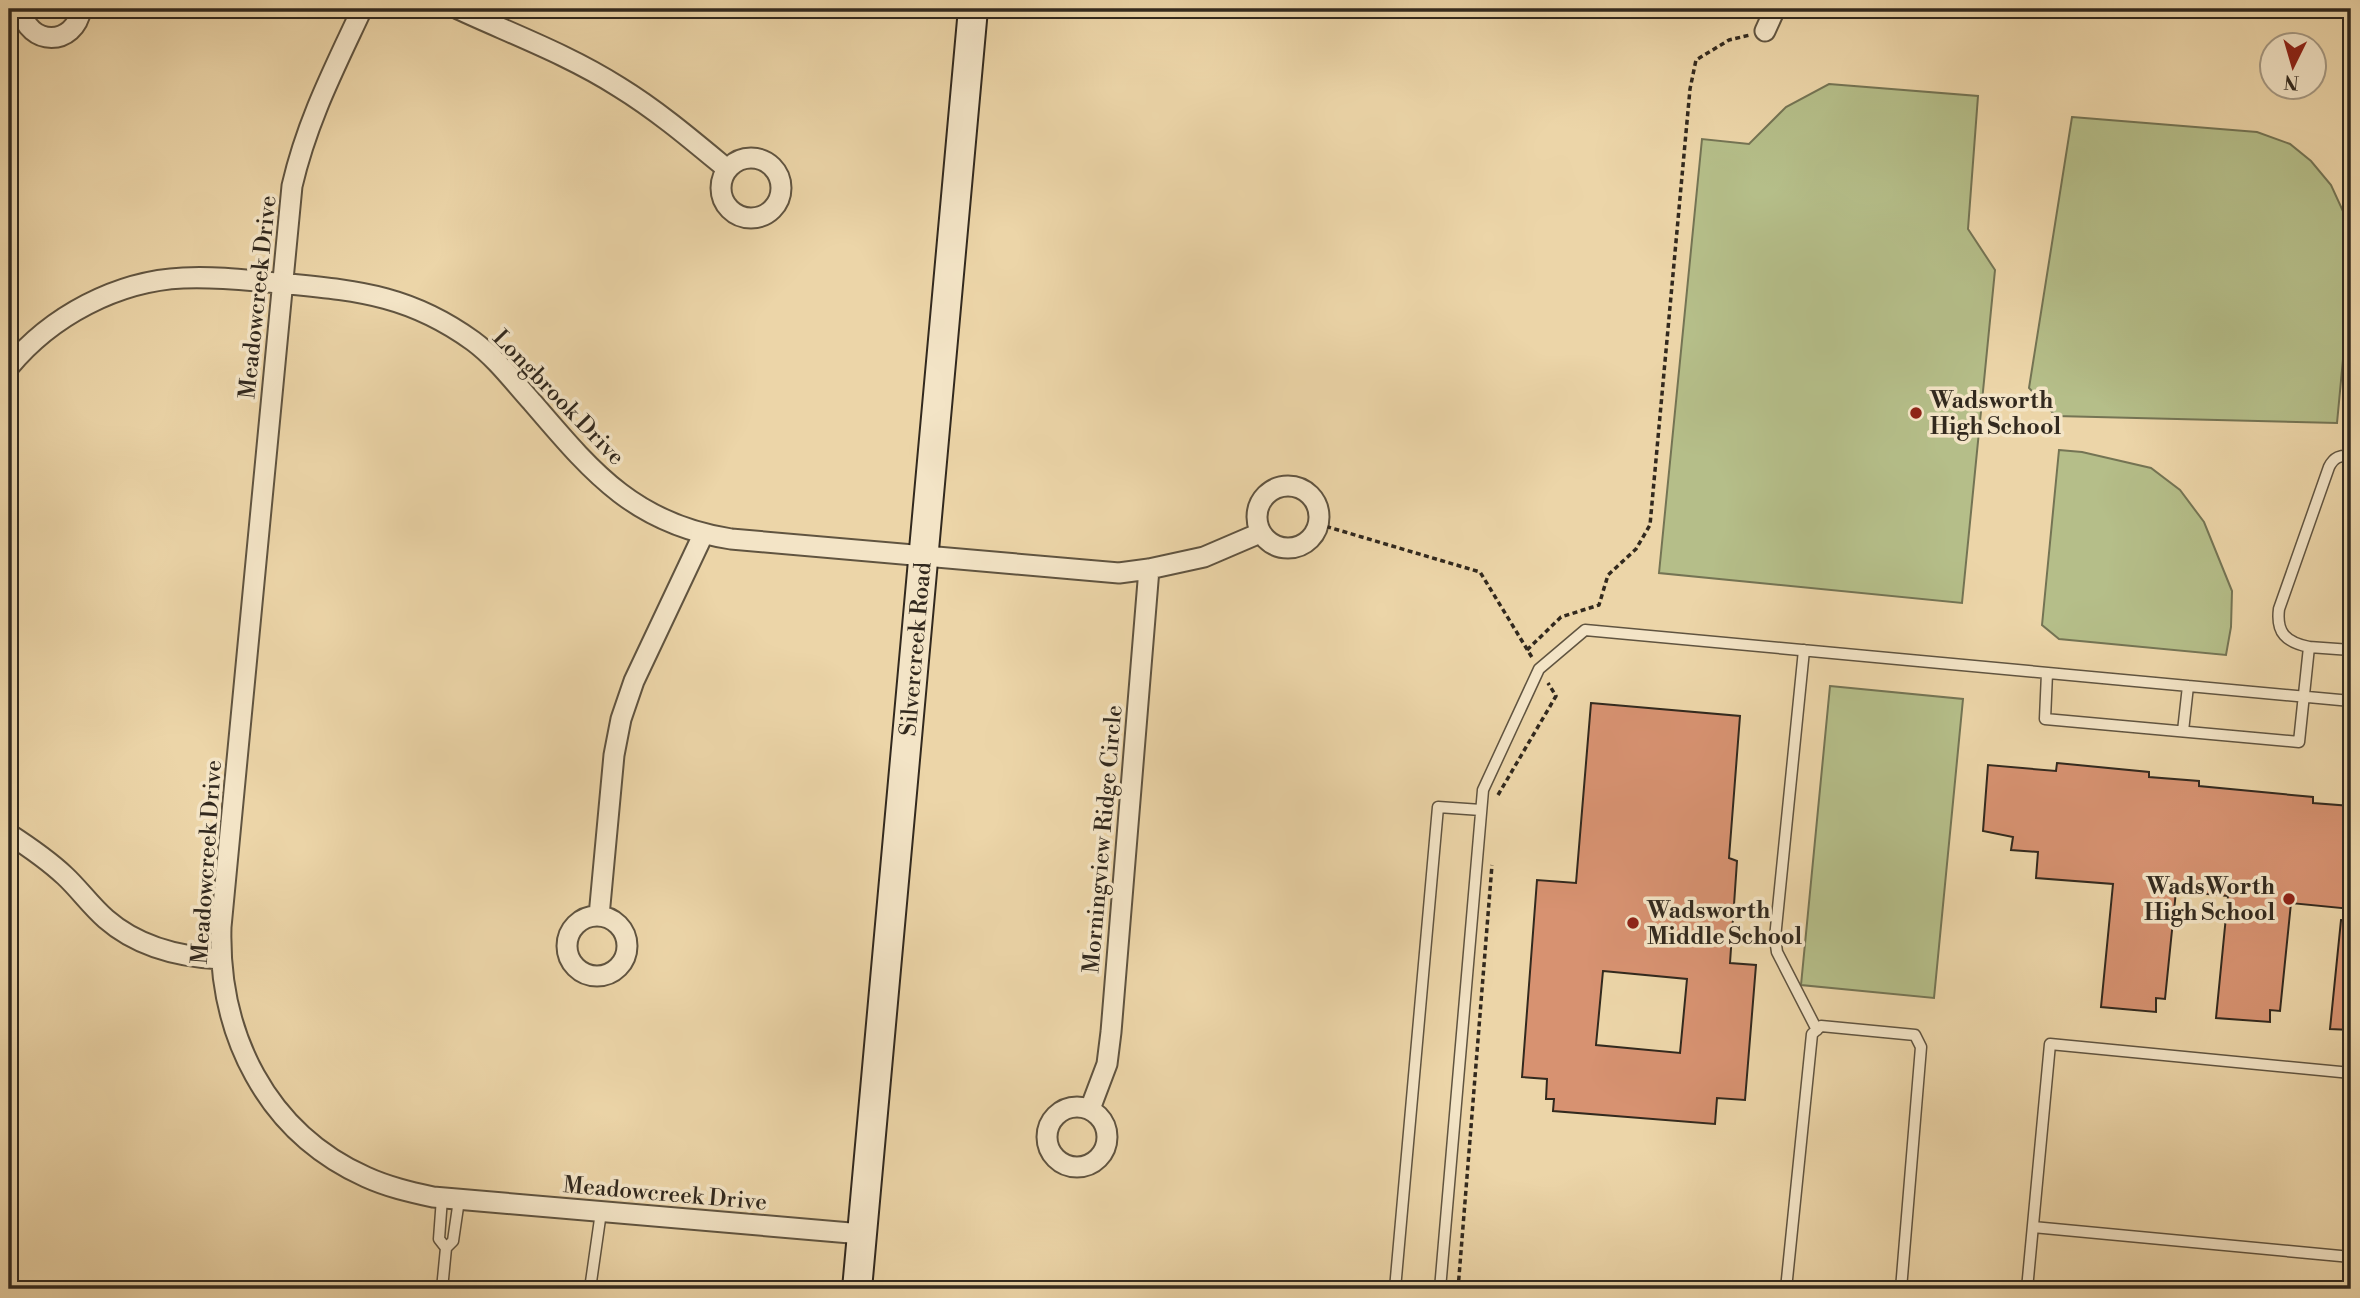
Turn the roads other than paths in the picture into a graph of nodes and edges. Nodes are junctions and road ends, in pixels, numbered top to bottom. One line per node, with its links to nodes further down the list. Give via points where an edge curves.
1 (21, 9): 2 (street, via 30,29 48,38 74,28)
2 (81, 9)
3 (362, 9): 9 (street, Meadowcreek Drive, via 301,146)
4 (458, 9): 8 (street, via 618,86)
5 (973, 9): 14 (street, Silvercreek Road)
6 (1775, 9): 7 (street)
7 (1765, 31)
8 (727, 169)
9 (282, 283): 10 (street, Longbrook Drive, via 180,278 120,290 65,317); 13 (street, Longbrook Drive, via 383,296 447,324 502,368 601,479 642,508); 27 (street, Meadowcreek Drive)
10 (9, 367)
11 (2351, 456): 16 (lane, via 2333,459 2329,467 2279,609 2277,622 2283,635)
12 (1261, 533): 15 (street, Longbrook Drive, via 1204,557)
13 (703, 535): 14 (street, Longbrook Drive); 26 (street, via 634,681 621,719)
14 (924, 556): 15 (street, Longbrook Drive, via 1107,572); 34 (street, Silvercreek Road)
15 (1149, 569): 30 (street, Morningview Ridge Circle, via 1111,1032 1107,1064)
16 (2309, 647): 18 (lane); 21 (lane)
17 (1804, 650): 19 (lane); 24 (lane, via 1585,630 1539,669 1482,790); 28 (lane, via 1775,938 1777,952)
18 (2351, 650)
19 (2047, 673): 20 (lane); 23 (lane, via 2045,719)
20 (2188, 686): 21 (lane); 23 (lane)
21 (2304, 697): 22 (lane); 23 (lane, via 2299,742)
22 (2351, 701)
23 (2183, 731)
24 (1481, 810): 41 (lane, via 1438,807); 42 (lane)
25 (9, 834): 27 (street, via 66,876 126,933 177,954)
26 (598, 916)
27 (221, 959): 31 (street, Meadowcreek Drive, via 223,989 246,1059 285,1117 314,1144 366,1177)
28 (1816, 1030): 43 (lane, via 1812,1034); 44 (lane, via 1821,1026 1915,1035 1921,1047)
29 (2351, 1073): 33 (lane, via 2050,1044)
30 (1090, 1109)
31 (450, 1199): 32 (street, Meadowcreek Drive); 35 (lane, via 453,1241); 35 (lane, via 439,1239)
32 (601, 1212): 34 (street, Meadowcreek Drive); 39 (lane)
33 (2033, 1227): 36 (lane); 45 (lane)
34 (862, 1234): 40 (street, Silvercreek Road)
35 (446, 1248): 38 (lane)
36 (2351, 1257)
37 (2351, 1266): 46 (lane)
38 (442, 1289)
39 (590, 1289)
40 (857, 1289)
41 (1395, 1289)
42 (1440, 1289)
43 (1786, 1289)
44 (1901, 1289)
45 (2027, 1289)
46 (2349, 1289)

